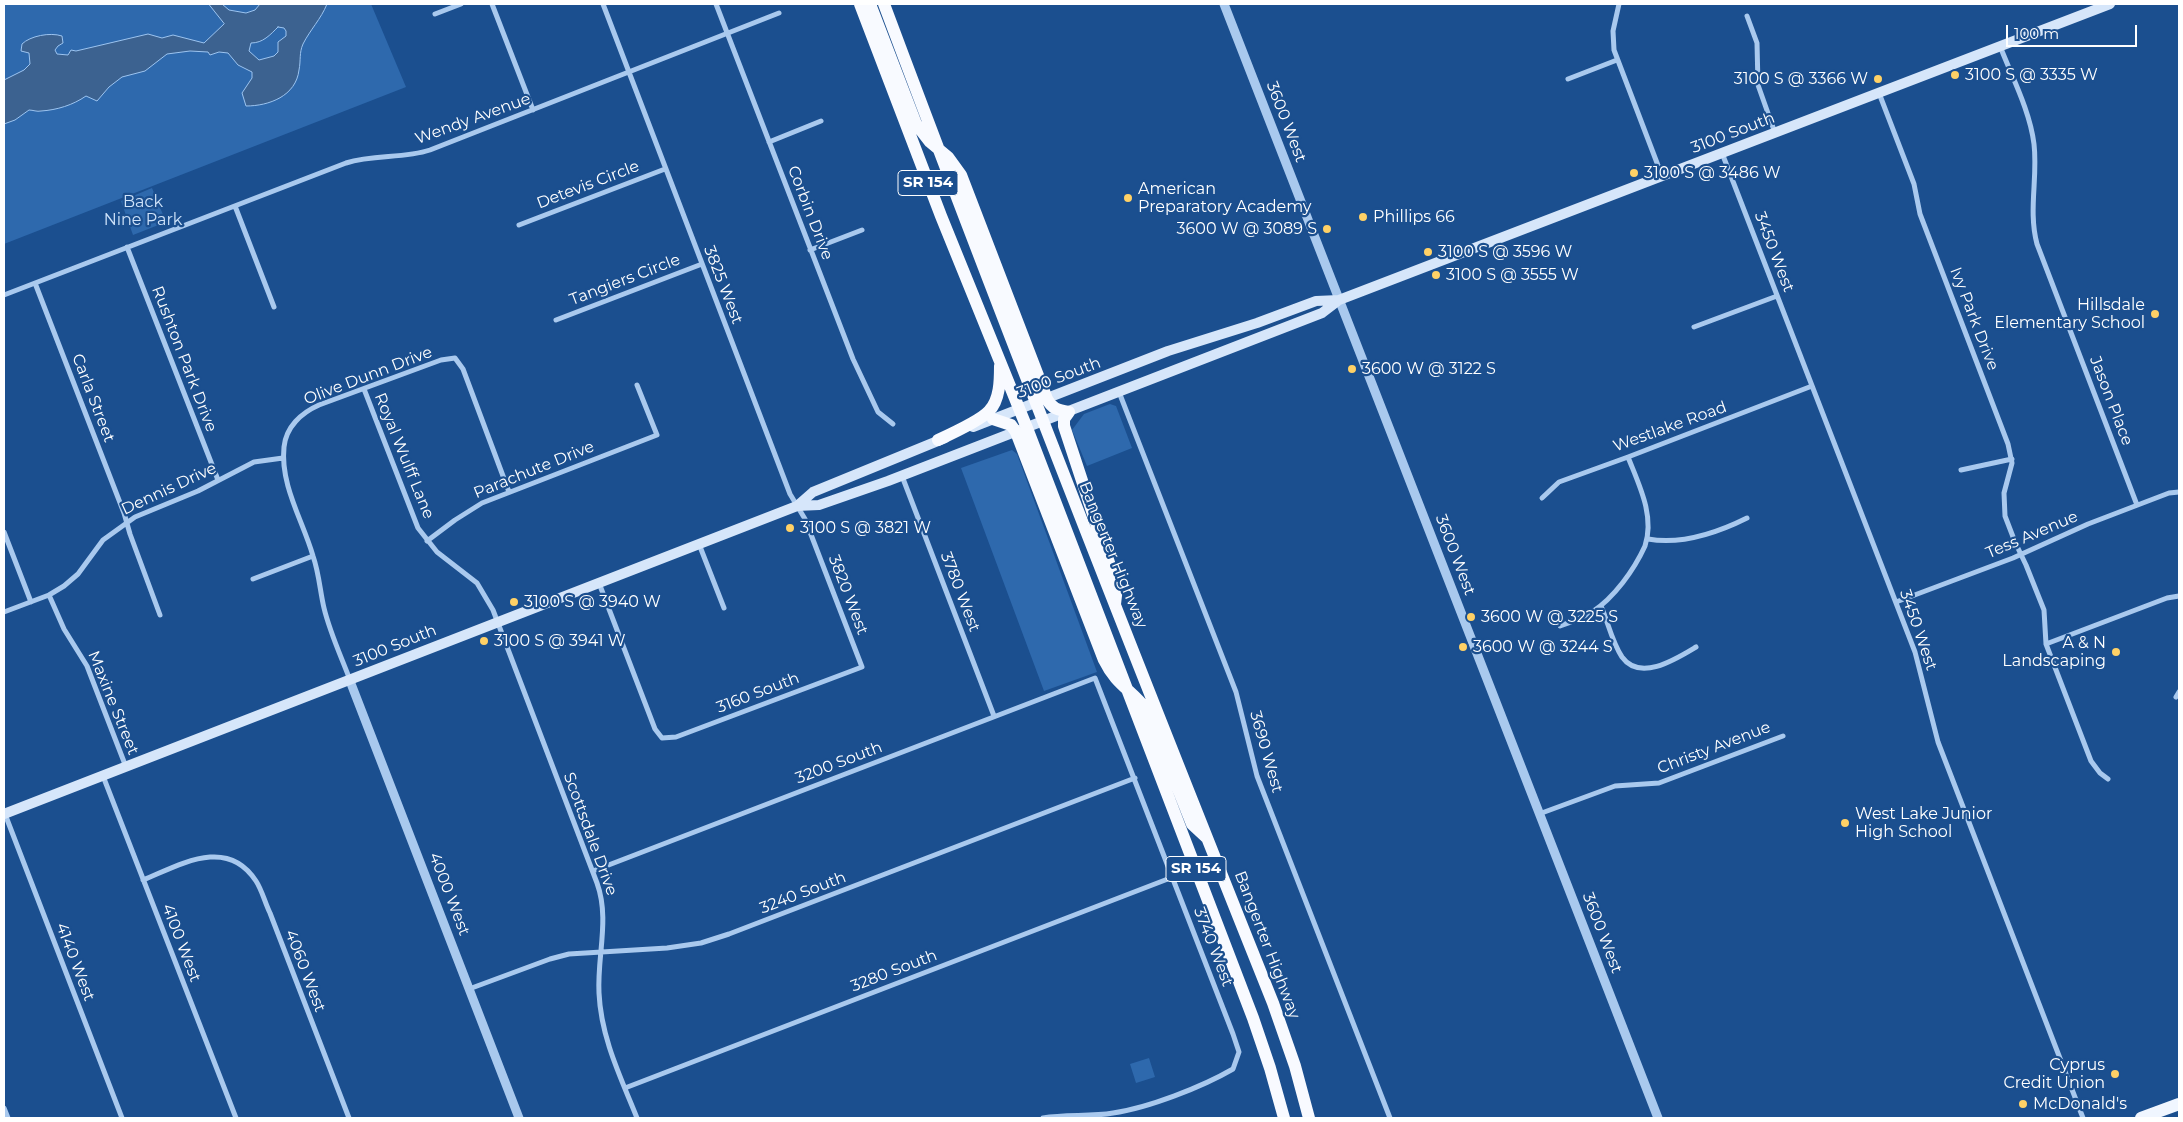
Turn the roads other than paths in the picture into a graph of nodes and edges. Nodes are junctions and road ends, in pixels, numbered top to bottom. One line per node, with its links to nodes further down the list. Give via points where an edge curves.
1 (461, 4): 12 (street)
2 (492, 4): 20 (street)
3 (603, 4): 17 (street, 3825 West)
4 (716, 4): 14 (street, Corbin Drive)
5 (860, 4): 41 (highway, Bangerter Highway / SR 154)
6 (870, 4): 24 (highway, Bangerter Highway, via 916,124)
7 (884, 4): 24 (highway, SR 154)
8 (1224, 4): 37 (street, 3600 West)
9 (1618, 4): 16 (street, via 1613,31)
10 (2110, 4): 15 (main road, 3100 South)
11 (779, 13): 14 (street, Wendy Avenue)
12 (434, 14)
13 (1747, 16): 22 (street, via 1757,43 1758,85)
14 (727, 33): 17 (street, Wendy Avenue); 23 (street, Corbin Drive)
15 (2000, 46): 19 (main road, 3100 South); 63 (street, Jason Place, via 2032,135 2035,152 2032,221 2037,244)
16 (1617, 60): 18 (street); 27 (street)
17 (628, 72): 20 (street, Wendy Avenue); 26 (street, 3825 West)
18 (1568, 79)
19 (1878, 93): 22 (main road, 3100 South); 56 (street, Ivy Park Drive, via 1914,184 1920,214)
20 (533, 110): 28 (street, Wendy Avenue, via 418,154 352,161)
21 (821, 121): 23 (street)
22 (1775, 133): 25 (main road, 3100 South)
23 (769, 142): 32 (street, Corbin Drive)
24 (938, 148): 46 (highway, Bangerter Highway, via 948,156 960,176)
25 (1722, 153): 27 (main road, 3100 South); 36 (street, 3450 West)
26 (665, 169): 29 (street, Detevis Circle); 33 (street, 3825 West)
27 (1662, 176): 37 (main road, 3100 South)
28 (235, 206): 31 (street, Wendy Avenue); 38 (street)
29 (519, 225)
30 (862, 230): 32 (street)
31 (127, 247): 34 (street, Wendy Avenue); 59 (street, Rushton Park Drive)
32 (810, 250): 51 (street, Corbin Drive, via 859,373 878,412)
33 (702, 264): 39 (street, Tangiers Circle); 64 (street, 3825 West)
34 (35, 283): 35 (street, Wendy Avenue); 66 (street, Carla Street)
35 (4, 295)
36 (1777, 296): 40 (street); 43 (street, 3450 West)
37 (1339, 300): 45 (main road, 3100 South, via 1322,313); 46 (main road, 3100 South, via 1316,300); 99 (street, 3600 West)
38 (274, 307)
39 (556, 320)
40 (1694, 327)
41 (1000, 361): 47 (highway, Bangerter Highway / SR 154); 53 (highway, via 998,390 989,412)
42 (637, 385): 60 (street, Parachute Drive, via 656,435)
43 (1812, 386): 54 (street, Westlake Road); 78 (street, 3450 West)
44 (364, 390): 55 (street, Olive Dunn Drive, via 319,405 303,414 288,431); 60 (street, Olive Dunn Drive, via 441,360 455,358 463,369); 69 (street, Royal Wulff Lane, via 411,513)
45 (1119, 392): 48 (main road, 3100 South); 118 (street, 3690 West, via 1236,692 1257,776)
46 (1041, 401): 47 (main road, 3100 South); 48 (highway, via 1057,410); 50 (highway, Bangerter Highway / SR 154)
47 (1019, 409): 49 (main road, 3100 South); 52 (highway, Bangerter Highway / SR 154)
48 (1069, 412): 50 (main road, 3100 South); 79 (highway, via 1064,426 1117,587)
49 (993, 419): 52 (highway); 53 (main road, 3100 South)
50 (1043, 421): 52 (main road, 3100 South); 79 (highway, Bangerter Highway / SR 154)
51 (893, 424)
52 (1021, 430): 58 (main road, 3100 South); 91 (highway, Bangerter Highway / SR 154)
53 (938, 440): 64 (main road, 3100 South, via 813,492)
54 (1628, 457): 62 (street, Westlake Road, via 1559,482); 68 (street, via 1645,502)
55 (283, 458): 59 (street, Dennis Drive, via 254,462); 72 (street, Olive Dunn Drive, via 291,494)
56 (2012, 459): 57 (street); 71 (street, Ivy Park Drive, via 2004,505)
57 (1961, 470)
58 (902, 476): 64 (main road, 3100 South, via 819,505); 92 (street, 3780 West)
59 (218, 480): 66 (street, Dennis Drive)
60 (509, 492): 69 (street, Parachute Drive, via 482,503)
61 (2179, 492): 63 (street, Tess Avenue)
62 (1542, 498)
63 (2138, 505): 71 (street, Tess Avenue)
64 (797, 506): 70 (main road, 3100 South); 88 (street, 3820 West, via 806,519)
65 (1747, 518): 68 (street, via 1727,528 1680,540)
66 (126, 522): 75 (street, Dennis Drive, via 103,540 74,578); 83 (street, Carla Street)
67 (4, 532): 77 (street)
68 (1648, 539): 80 (street, via 1636,563)
69 (427, 541): 84 (street, Royal Wulff Lane, via 477,583)
70 (699, 544): 74 (main road, 3100 South); 81 (street)
71 (2020, 555): 78 (street, Tess Avenue); 86 (street, Ivy Park Drive, via 2044,610)
72 (313, 556): 73 (street); 90 (street, Olive Dunn Drive, via 327,617)
73 (253, 579)
74 (598, 582): 84 (main road, 3100 South); 88 (street, 3160 South, via 655,729 662,738 676,737)
75 (49, 595): 77 (street, Dennis Drive); 94 (street, Maxine Street, via 64,629 87,666)
76 (2179, 596): 86 (street)
77 (31, 602): 82 (street, Dennis Drive)
78 (1896, 602): 120 (street, 3450 West, via 1918,662 1938,742)
79 (1115, 605): 100 (highway, Bangerter Highway / SR 154)
80 (1601, 606): 85 (street); 87 (street, via 1618,650 1633,666 1656,666)
81 (724, 608)
82 (4, 612)
83 (160, 615)
84 (498, 622): 90 (main road, 3100 South); 101 (street, Scottsdale Drive)
85 (1560, 626)
86 (2046, 644): 97 (street, Ivy Park Drive, via 2092,761)
87 (1696, 647)
88 (862, 667)
89 (1095, 678): 92 (street, 3200 South); 96 (street, 3740 West)
90 (350, 681): 94 (main road, 3100 South); 105 (street, 4000 West)
91 (1128, 692): 100 (highway, via 1147,710 1192,824); 116 (highway, Bangerter Highway / SR 154, via 1255,1025)
92 (994, 716): 101 (street, 3200 South)
93 (1783, 736): 99 (street, Christy Avenue, via 1659,783 1615,786)
94 (126, 767): 95 (main road, 3100 South)
95 (103, 776): 98 (main road, 3100 South); 103 (street, 4100 West)
96 (1135, 778): 102 (street, 3740 West); 104 (street, 3240 South, via 729,934 667,948)
97 (2108, 779)
98 (4, 814): 110 (street, 4140 West)
99 (1540, 814): 119 (street, 3600 West)
100 (1208, 838): 117 (highway, Bangerter Highway / SR 154, via 1289,1046)
101 (593, 871): 104 (street, Scottsdale Drive, via 603,911)
102 (1173, 877): 106 (street, 3280 South); 115 (street, 3740 West, via 1239,1052 1233,1069 1140,1108 1097,1115)
103 (144, 880): 111 (street, 4100 West); 112 (street, 4060 West, via 189,861 214,856 230,859 248,870 257,882)
104 (601, 951): 105 (street, 3240 South, via 550,959); 106 (street, Scottsdale Drive, via 602,1021)
105 (470, 989): 113 (street, 4000 West)
106 (625, 1088): 114 (street, Scottsdale Drive)
107 (2179, 1104): 121 (main road)
108 (4, 1108): 109 (street)
109 (8, 1118)
110 (122, 1118)
111 (236, 1118)
112 (349, 1118)
113 (519, 1118)
114 (637, 1118)
115 (1043, 1118)
116 (1284, 1118)
117 (1309, 1118)
118 (1390, 1118)
119 (1658, 1118)
120 (2083, 1118)
121 (2141, 1118)

